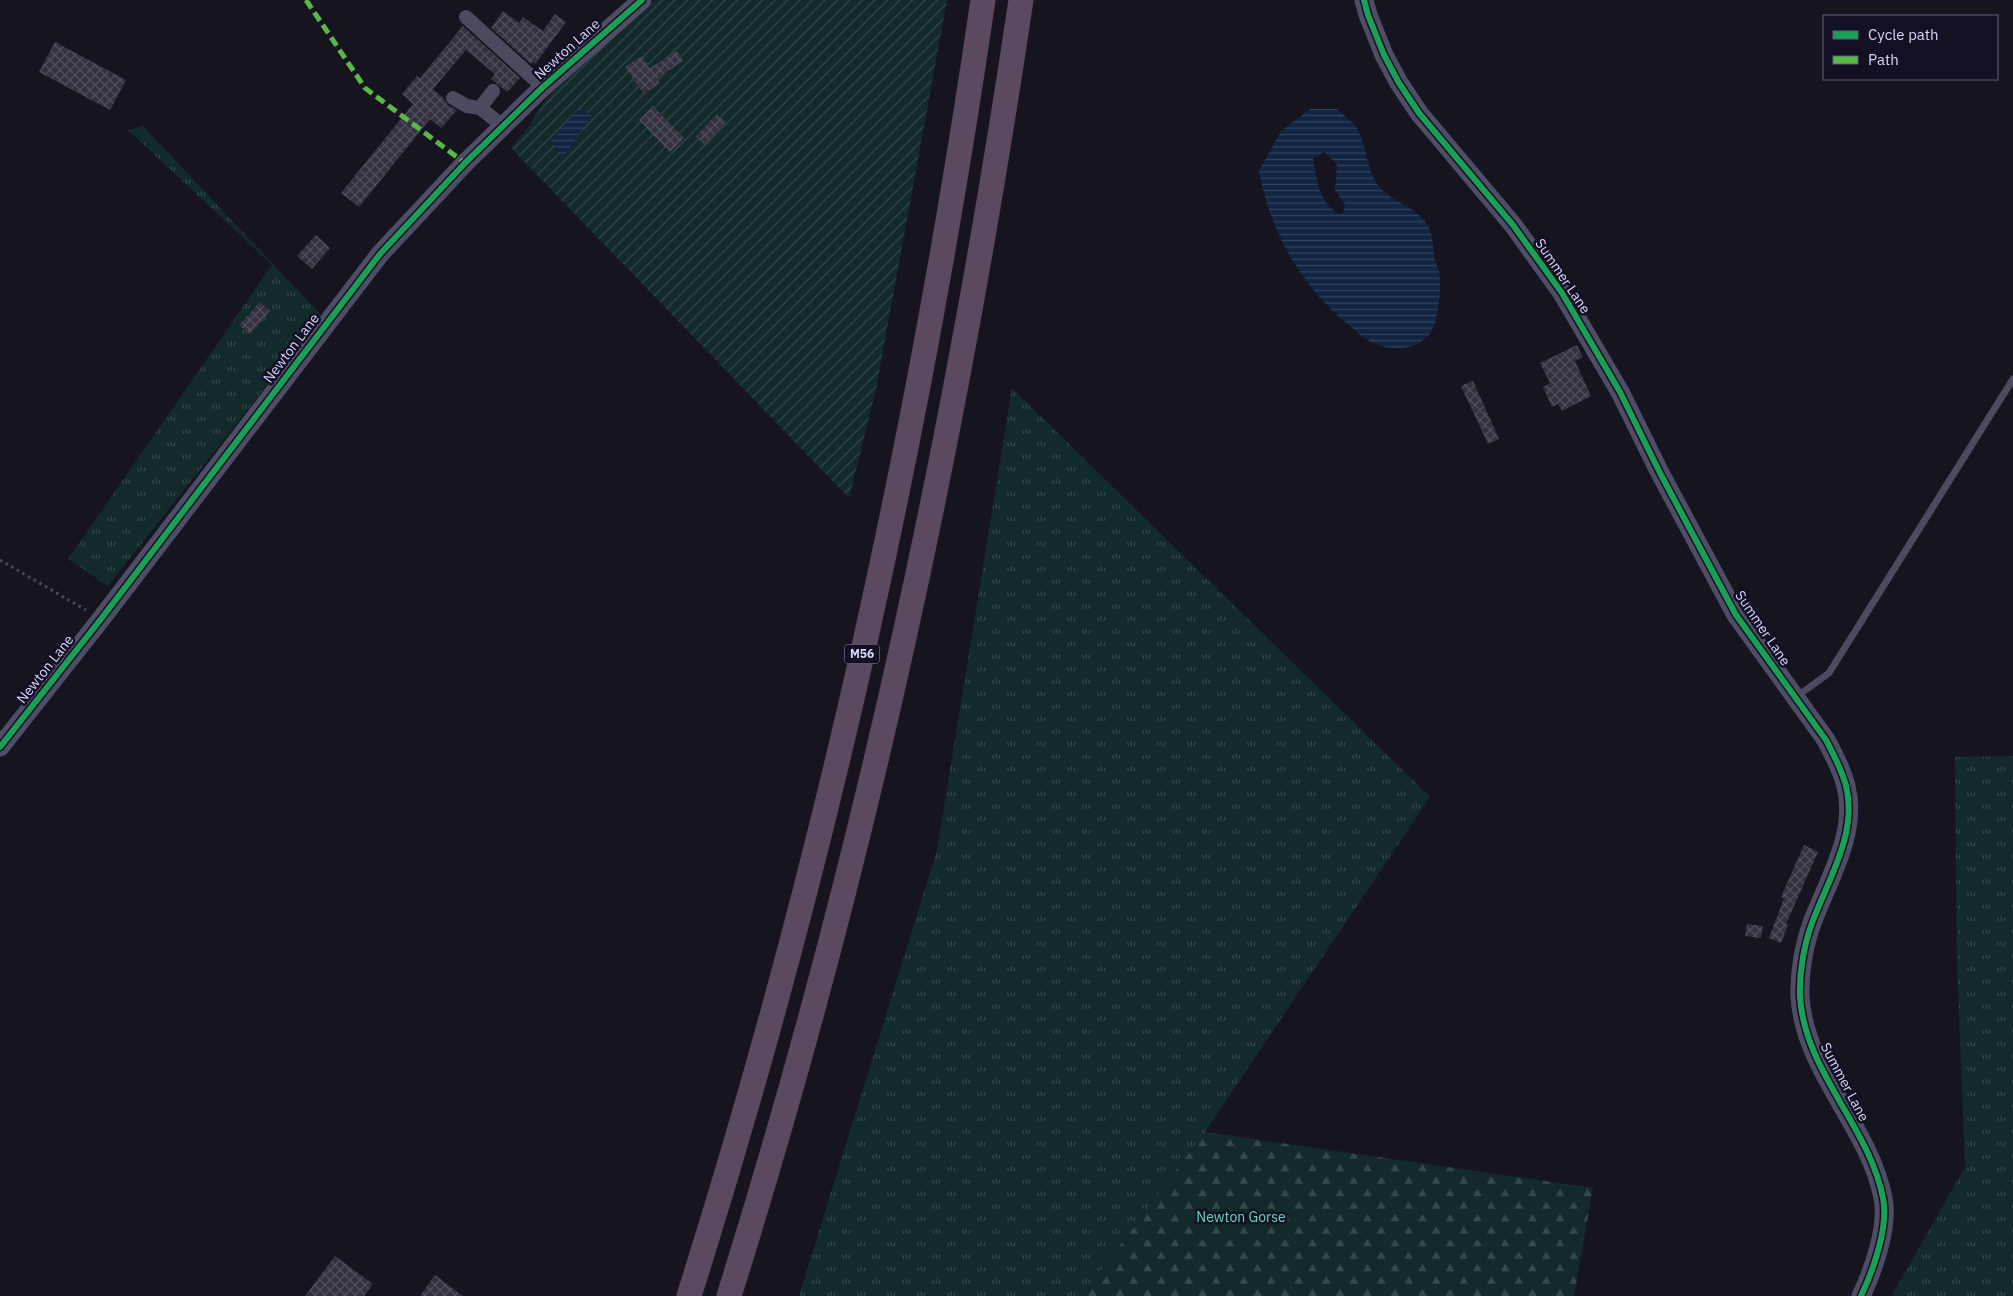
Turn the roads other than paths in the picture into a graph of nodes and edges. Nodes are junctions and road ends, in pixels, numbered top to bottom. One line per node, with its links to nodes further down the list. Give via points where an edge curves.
1 (642, 0): 6 (street, Newton Lane)
2 (983, 0): 14 (highway, M56, via 947,233 884,554 853,692 776,1000)
3 (1021, 0): 15 (highway, M56, via 984,239 958,379 889,708 816,997)
4 (1364, 0): 12 (street, Summer Lane, via 1384,55 1419,113 1513,225 1562,293 1620,392 1736,615)
5 (466, 17): 6 (street)
6 (543, 87): 10 (street, Newton Lane)
7 (493, 92): 9 (street)
8 (453, 98): 9 (street, via 466,106)
9 (480, 108): 10 (street)
10 (503, 126): 13 (street, Newton Lane, via 380,254)
11 (2013, 379): 12 (lane, via 1829,673)
12 (1796, 698): 16 (street, Summer Lane, via 1826,740 1846,786 1846,832 1812,924 1801,974 1800,997 1803,1017 1820,1067 1856,1127 1874,1166 1884,1200 1883,1233)
13 (0, 746)
14 (689, 1296)
15 (728, 1296)
16 (1861, 1296)

